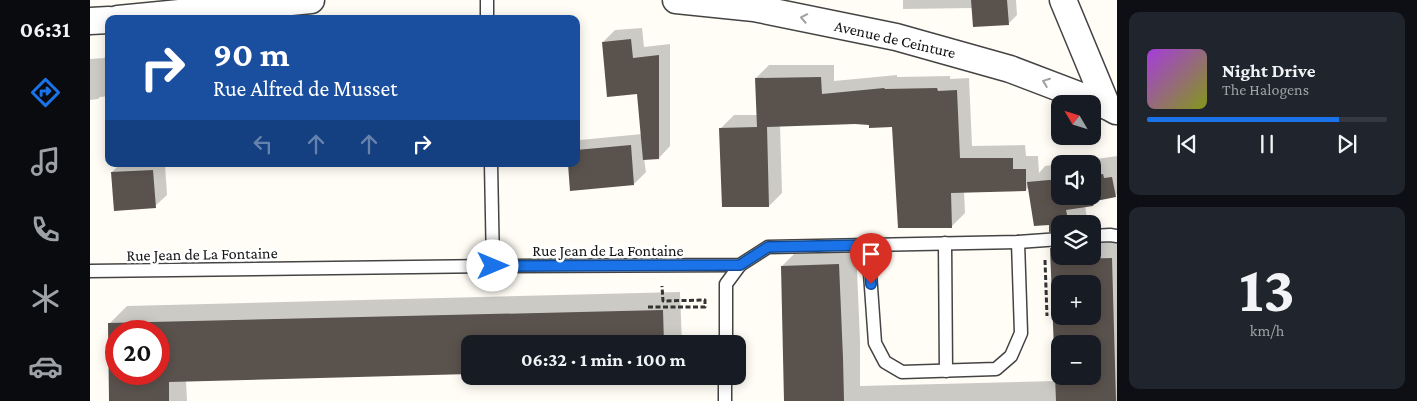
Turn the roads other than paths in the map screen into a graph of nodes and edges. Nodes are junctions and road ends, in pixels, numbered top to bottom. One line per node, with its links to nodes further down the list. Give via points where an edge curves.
1 (311, 0): 5 (street)
2 (487, 0): 6 (lane)
3 (676, 0): 9 (street, Avenue de Ceinture, one-way to 3, via 1010,69 896,37 754,8)
4 (1063, 0): 9 (street)
5 (159, 15)
6 (487, 15)
7 (105, 20): 8 (street)
8 (90, 21)
9 (1112, 109)
10 (490, 167): 18 (lane)
11 (1101, 236): 12 (lane)
12 (1117, 236)
13 (1051, 240): 14 (lane)
14 (1018, 242): 15 (lane); 21 (lane, via 1021,333 1011,356 996,369)
15 (945, 243): 16 (lane); 21 (lane)
16 (868, 245): 17 (lane, via 768,247); 21 (lane, via 874,343 885,362 902,372)
17 (740, 265): 18 (lane, Rue Jean de La Fontaine); 20 (lane, via 726,284)
18 (493, 266): 19 (lane, Rue Jean de La Fontaine)
19 (90, 271)
20 (726, 335)
21 (946, 370)
22 (726, 385): 23 (lane)
23 (725, 401)

